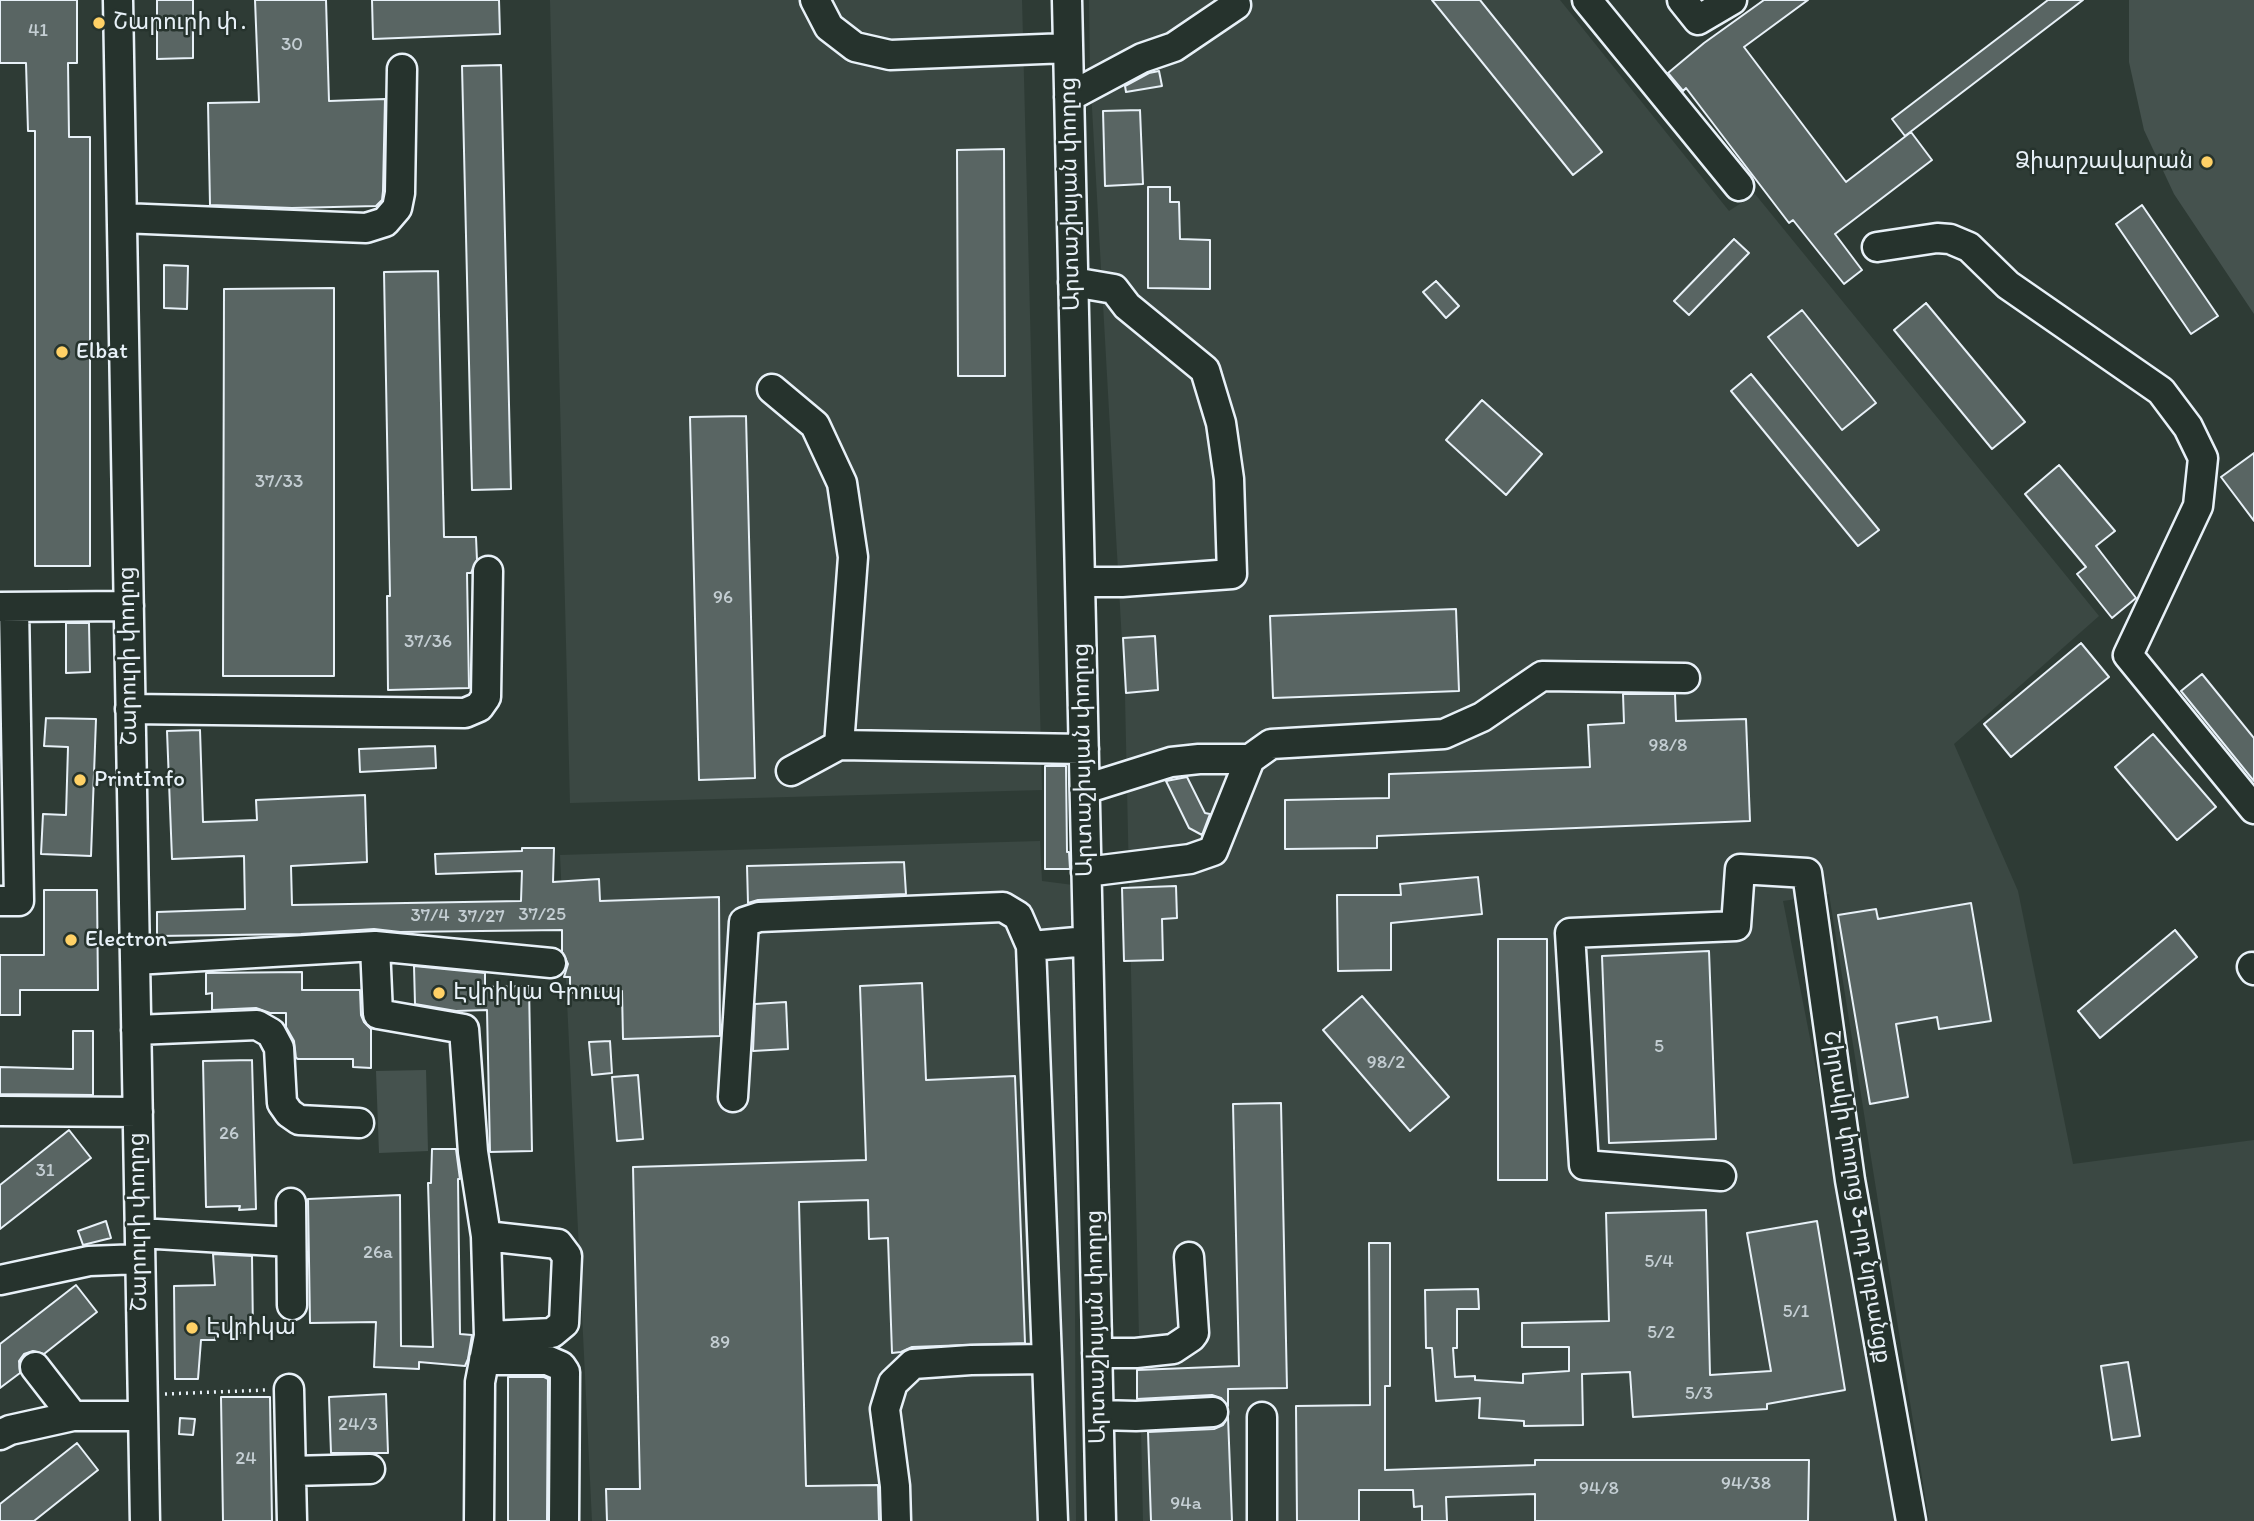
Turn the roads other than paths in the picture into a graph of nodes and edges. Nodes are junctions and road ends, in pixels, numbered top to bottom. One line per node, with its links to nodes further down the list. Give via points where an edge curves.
1 (118, 0): 12 (street, Շարուրի փողոց)
2 (815, 0): 8 (street, via 828,27 855,47 890,55)
3 (1067, 0): 8 (street, Արտաշիսյան փողոց)
4 (1587, 0): 11 (street)
5 (1682, 0): 6 (street, via 1699,20)
6 (1731, 0)
7 (1236, 5): 10 (street, via 1174,47 1142,58)
8 (1068, 48): 10 (street, Արտաշիսյան փողոց)
9 (402, 69): 12 (street, via 400,193 397,208 385,222 366,228)
10 (1069, 97): 14 (street, Արտաշիսյան փողոց)
11 (1739, 186)
12 (122, 218): 18 (street, Շարուրի փողոց)
13 (1877, 247): 27 (street, via 1937,239 1969,247 2008,285 2161,391 2188,427 2203,458 2198,506 2128,654)
14 (1073, 282): 17 (street, Արտաշիսյան փողոց); 17 (street, via 1114,289 1127,306 1205,370 1221,423 1230,479 1232,574)
15 (772, 389): 22 (street, via 815,425 842,483 853,556)
16 (488, 571): 21 (street, via 486,697 479,707 465,713)
17 (1080, 582): 23 (street, Արտաշիսյան փողոց)
18 (129, 606): 19 (street); 21 (street, Շարուրի փողոց)
19 (7, 607): 29 (street, via 19,901)
20 (1685, 678): 24 (street, via 1542,676 1482,717 1444,734 1271,744)
21 (130, 709): 33 (street, Շարուրի փողոց)
22 (839, 745): 23 (street); 25 (street)
23 (1084, 749): 26 (street, Արտաշիսյան փողոց)
24 (1250, 759): 26 (street, via 1171,762); 28 (street, via 1213,850 1190,859)
25 (790, 771)
26 (1085, 789): 28 (street, Արտաշիսյան փողոց)
27 (2254, 809)
28 (1086, 872): 30 (street, Արտաշիսյան փողոց)
29 (0, 901)
30 (1088, 941): 32 (street); 49 (street, Արտաշիսյան փողոց)
31 (375, 946): 33 (street); 34 (street); 42 (street, via 378,1014 464,1029 473,1152)
32 (1031, 946): 36 (street, via 1018,916 1003,907 759,917 744,922); 50 (street)
33 (135, 960): 35 (street, Շարուրի փողոց)
34 (551, 963)
35 (136, 1030): 38 (street, Շարուրի փողոց); 39 (street, via 257,1025 271,1033 279,1048 282,1102 289,1113 299,1120)
36 (733, 1097)
37 (0, 1111): 38 (street)
38 (138, 1112): 44 (street, Շարուրի փողոց)
39 (359, 1123)
40 (1721, 1176): 69 (street, Շիրակի փողոց 3-րդ նրբանցք, via 1584,1165 1570,933 1736,926 1740,869 1807,873 1850,1180)
41 (291, 1203): 43 (street)
42 (486, 1236): 48 (street); 48 (street, via 558,1244 567,1256 564,1323 552,1333)
43 (291, 1242): 44 (street); 47 (street)
44 (140, 1246): 46 (street); 53 (street, Շարուրի փողոց)
45 (1189, 1257): 49 (street, via 1191,1337 1173,1349)
46 (0, 1280)
47 (292, 1306)
48 (486, 1348): 63 (street, via 480,1382); 64 (street, via 547,1360 565,1372)
49 (1097, 1353): 55 (street, Արտաշիսյան փողոց)
50 (1047, 1359): 65 (street, via 913,1364 892,1384 885,1409); 66 (street)
51 (35, 1367): 56 (street)
52 (289, 1389): 60 (street)
53 (143, 1406): 56 (street); 61 (street, Շարուրի փողոց)
54 (1213, 1412): 55 (street)
55 (1099, 1415): 67 (street, Արտաշիսյան փողոց)
56 (73, 1416): 58 (street)
57 (1262, 1418): 68 (street)
58 (0, 1434)
59 (370, 1469): 60 (street)
60 (291, 1471): 62 (street)
61 (145, 1521)
62 (292, 1521)
63 (479, 1521)
64 (564, 1521)
65 (896, 1521)
66 (1053, 1521)
67 (1101, 1521)
68 (1262, 1521)
69 (1911, 1521)

